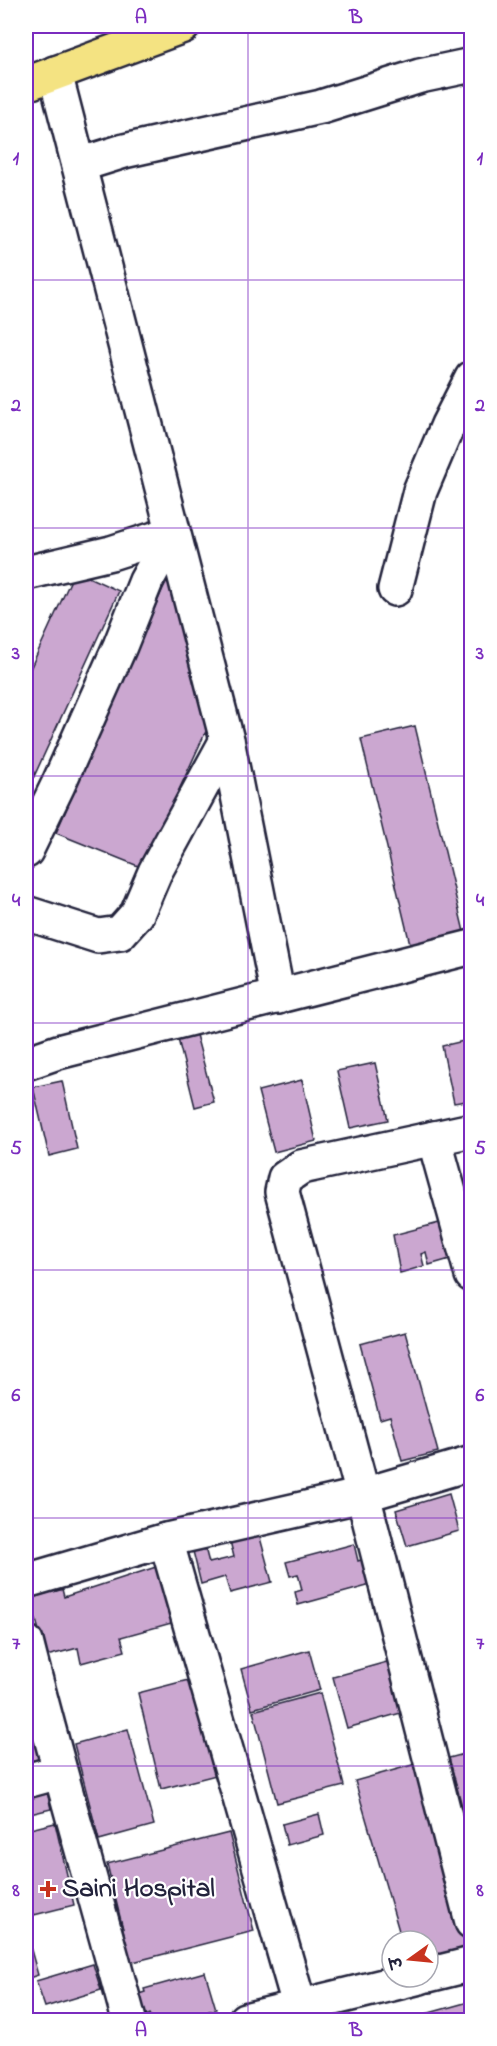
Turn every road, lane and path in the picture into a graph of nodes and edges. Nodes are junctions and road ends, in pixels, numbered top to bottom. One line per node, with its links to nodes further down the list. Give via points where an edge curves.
1 (119, 26): 4 (highway)
2 (183, 26): 4 (highway)
3 (471, 65): 5 (street, via 420,76 321,107 124,151)
4 (35, 72): 5 (street)
5 (79, 165): 7 (street)
6 (471, 378): 9 (street, via 420,491)
7 (173, 533): 8 (street, via 111,553); 10 (street); 11 (street, via 146,581)
8 (26, 573)
9 (394, 589)
10 (227, 740): 12 (street, via 155,872 137,914 120,933 98,936); 14 (street)
11 (26, 851)
12 (26, 913)
13 (471, 947): 14 (street)
14 (278, 997): 15 (street)
15 (26, 1063)
16 (471, 1130): 17 (street)
17 (434, 1138): 18 (street); 20 (street, via 300,1167 285,1178 282,1192)
18 (471, 1275)
19 (471, 1462): 20 (street)
20 (363, 1495): 21 (street); 26 (street)
21 (166, 1540): 22 (street); 30 (street)
22 (26, 1581)
23 (26, 1642): 24 (street)
24 (59, 1772): 25 (street); 31 (street)
25 (26, 1781)
26 (471, 1922)
27 (471, 1964): 28 (street)
28 (440, 1972)
29 (380, 1987): 30 (street)
30 (300, 2008): 32 (street)
31 (129, 2020)
32 (245, 2020)

